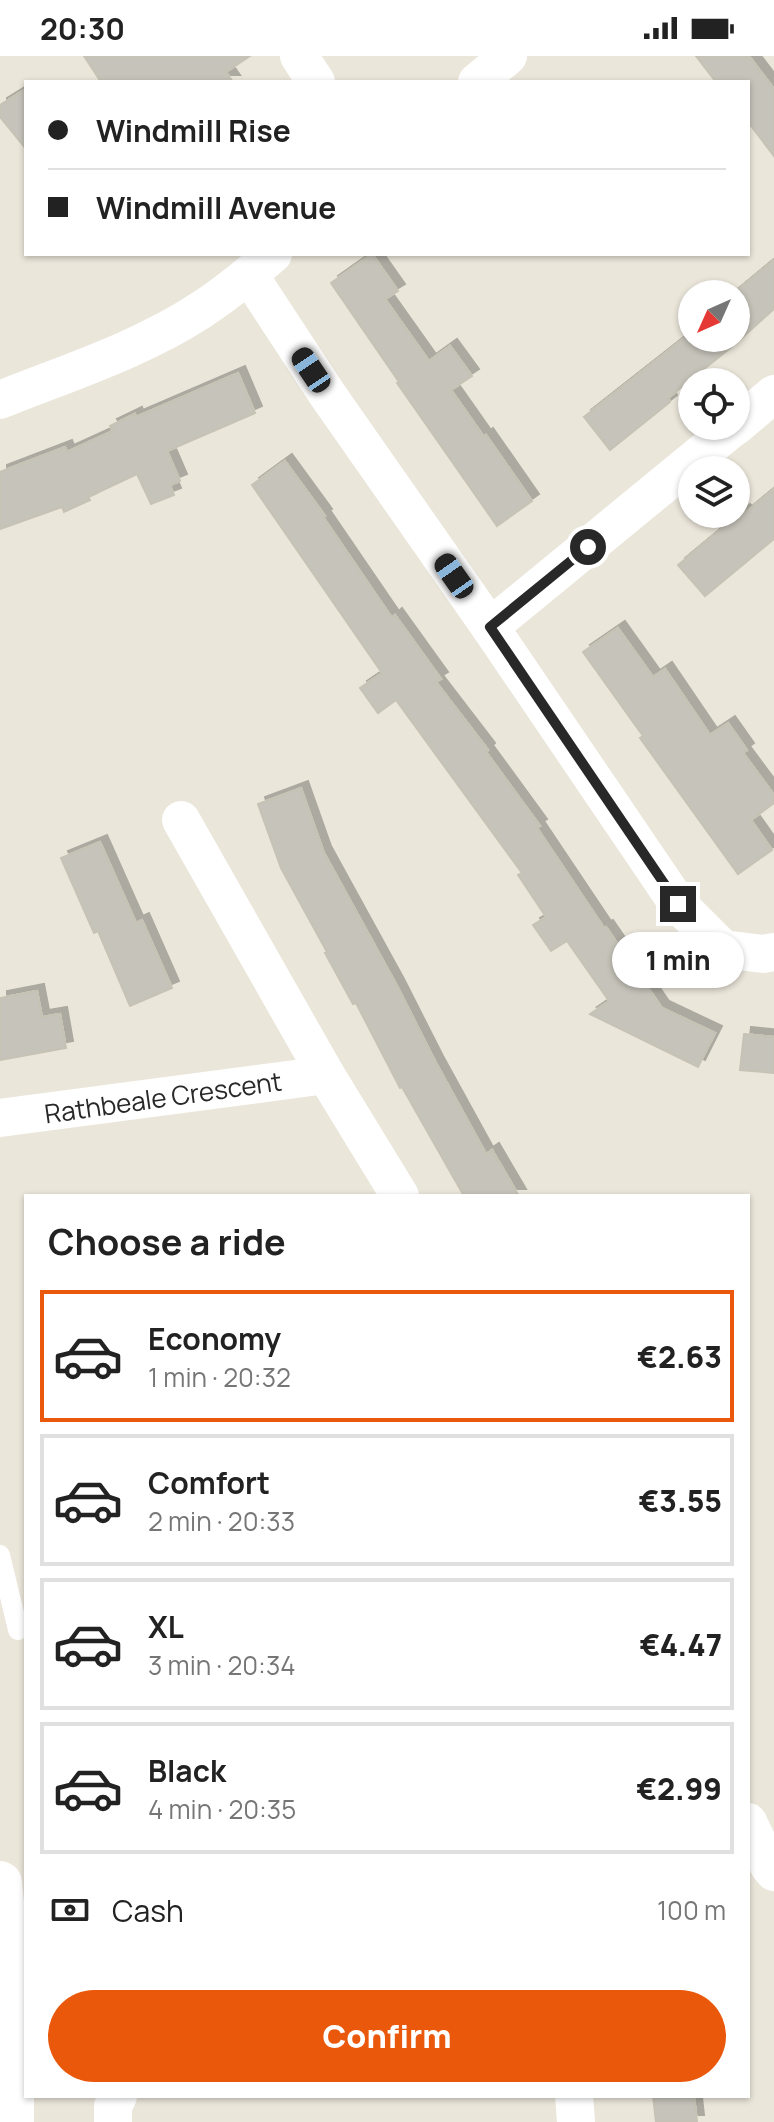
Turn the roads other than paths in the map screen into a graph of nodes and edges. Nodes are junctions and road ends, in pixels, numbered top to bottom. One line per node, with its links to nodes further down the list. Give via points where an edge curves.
1 (299, 56): 3 (street)
2 (508, 56): 4 (street)
3 (315, 80)
4 (479, 80)
5 (261, 265): 7 (street, via 200,311 141,343); 10 (street, via 327,394)
6 (774, 394): 8 (street)
7 (0, 400)
8 (750, 414)
9 (719, 440): 10 (street)
10 (490, 627): 12 (street, via 678,904 723,949)
11 (181, 820): 13 (street, Rathbeale Crescent)
12 (774, 952)
13 (326, 1075): 14 (street, Rathbeale Crescent); 15 (street, Rathbeale Crescent)
14 (0, 1118)
15 (388, 1193)
16 (0, 1555): 17 (lane)
17 (18, 1630)
18 (774, 1812): 19 (street)
19 (750, 1815)
20 (750, 1826): 21 (street)
21 (774, 1872)
22 (0, 1883): 24 (main road)
23 (24, 1885): 24 (street)
24 (1, 1889): 27 (main road, via 12,2004)
25 (117, 2098): 28 (street)
26 (574, 2098): 29 (street)
27 (12, 2122)
28 (113, 2122)
29 (576, 2122)

